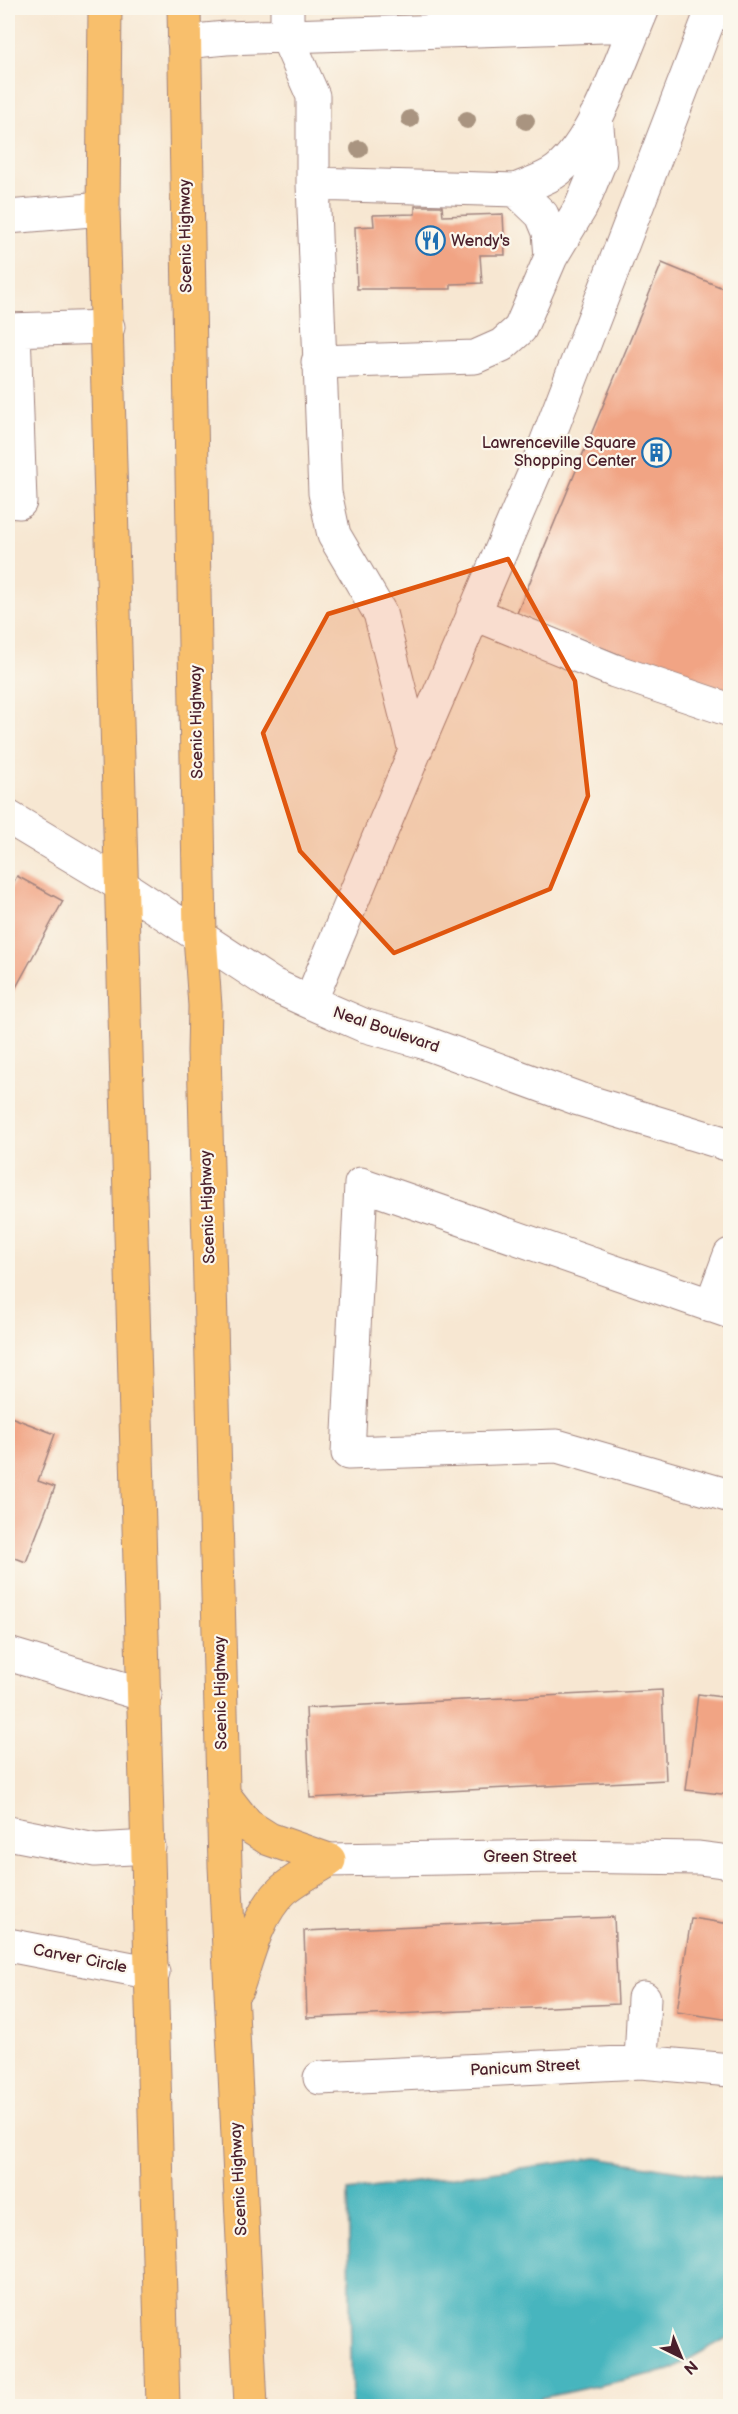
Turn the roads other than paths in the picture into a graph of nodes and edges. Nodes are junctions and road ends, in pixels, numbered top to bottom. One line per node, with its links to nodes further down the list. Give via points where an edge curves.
1 (105, 8): 11 (highway)
2 (184, 8): 7 (highway, Scenic Highway)
3 (713, 8): 18 (street, via 537,468)
4 (640, 16): 5 (street); 8 (street)
5 (432, 20): 6 (street)
6 (287, 22): 7 (street, via 226,38); 9 (street, via 313,96)
7 (184, 42): 23 (highway, Scenic Highway)
8 (596, 116): 10 (street, via 557,171); 13 (street, via 600,161 581,207)
9 (313, 184): 10 (street); 16 (street)
10 (516, 190): 13 (street, via 542,215 549,232)
11 (103, 208): 12 (street); 14 (highway)
12 (8, 217)
13 (551, 257): 16 (street, via 520,329 502,345 475,357)
14 (108, 327): 15 (street); 22 (highway)
15 (11, 330): 17 (street, via 20,501)
16 (318, 362): 20 (street, via 325,493 334,535 380,613)
17 (8, 501)
18 (473, 614): 19 (street, via 615,671); 20 (street)
19 (730, 710)
20 (415, 751): 24 (street)
21 (8, 817): 22 (street, Neal Boulevard)
22 (121, 885): 23 (street, Neal Boulevard); 30 (highway)
23 (200, 936): 24 (street, Neal Boulevard, via 273,985); 31 (highway, Scenic Highway, via 205,1006)
24 (310, 1002): 25 (street, Neal Boulevard, via 363,1025 423,1042 579,1099)
25 (730, 1145)
26 (730, 1255): 27 (street)
27 (721, 1309): 28 (street, via 362,1184 348,1453 557,1446)
28 (730, 1496)
29 (8, 1654): 30 (street)
30 (145, 1695): 33 (highway)
31 (224, 1794): 34 (highway, via 247,1825 269,1839); 39 (highway, Scenic Highway)
32 (8, 1833): 33 (street, via 95,1850)
33 (149, 1847): 37 (highway)
34 (329, 1860): 35 (street, Green Street, via 556,1856); 39 (highway, via 273,1901 256,1934)
35 (730, 1862)
36 (8, 1945): 37 (street, Carver Circle)
37 (153, 1973): 43 (highway)
38 (644, 1998): 40 (street)
39 (231, 2004): 44 (highway, Scenic Highway)
40 (641, 2062): 41 (street, Panicum Street); 42 (street, Panicum Street)
41 (730, 2070)
42 (320, 2078)
43 (163, 2406)
44 (251, 2406)

